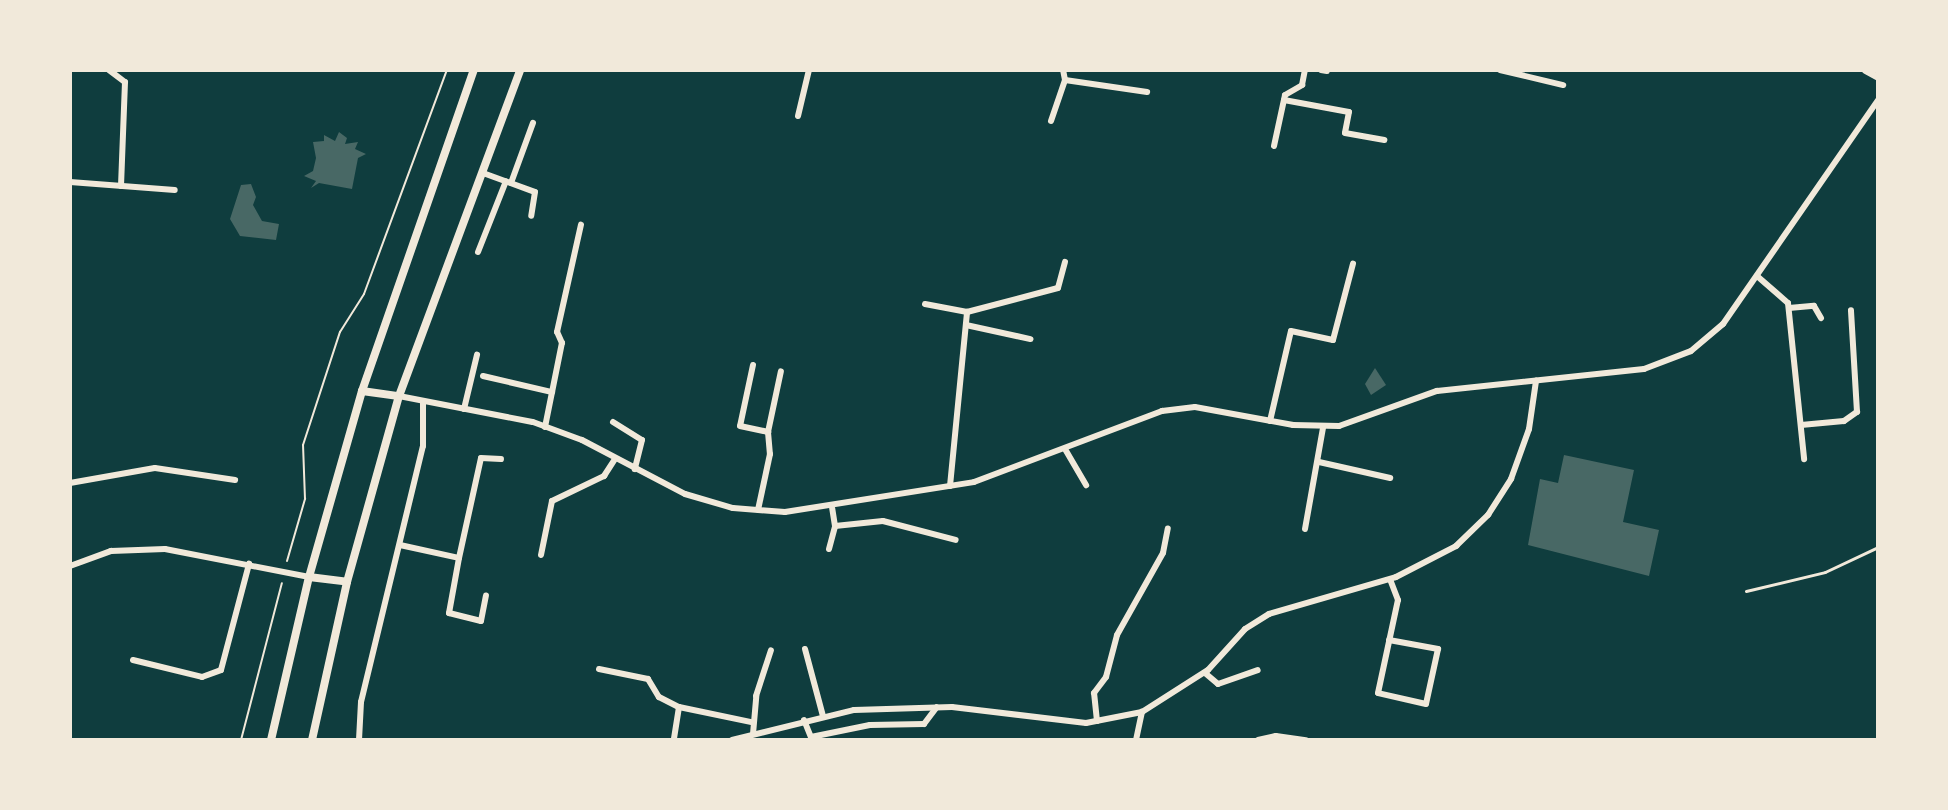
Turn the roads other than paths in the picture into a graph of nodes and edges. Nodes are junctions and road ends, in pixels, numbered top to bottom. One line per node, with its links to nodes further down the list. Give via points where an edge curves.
1 (109, 70): 23 (street, via 125,82)
2 (474, 70): 43 (main road)
3 (520, 70): 20 (main road)
4 (809, 70): 15 (street)
5 (1063, 70): 10 (street)
6 (1305, 70): 13 (street, via 1302,85)
7 (1500, 70): 11 (street)
8 (1865, 70): 9 (street)
9 (1878, 77)
10 (1065, 80): 12 (street); 16 (street)
11 (1563, 85)
12 (1147, 92)
13 (1284, 100): 18 (street, via 1349,112 1345,133); 19 (street)
14 (1878, 100): 30 (street)
15 (798, 116)
16 (1051, 121)
17 (533, 123): 22 (street)
18 (1384, 140)
19 (1274, 146)
20 (483, 173): 22 (street); 45 (main road)
21 (70, 182): 23 (street)
22 (509, 182): 25 (street, via 535,192); 27 (street)
23 (121, 186): 24 (street)
24 (175, 190)
25 (531, 216)
26 (581, 225): 44 (street, via 557,332 562,343)
27 (478, 252)
28 (1065, 262): 34 (street, via 1058,288)
29 (1353, 264): 48 (street, via 1333,340 1291,331)
30 (1757, 276): 32 (street, via 1786,297); 42 (street, via 1713,335 1677,358 1644,369)
31 (925, 304): 34 (street)
32 (1789, 308): 35 (street, via 1814,306); 50 (street)
33 (1851, 310): 50 (street, via 1857,412 1844,421)
34 (967, 312): 36 (street)
35 (1821, 318)
36 (966, 325): 37 (street); 64 (street)
37 (1030, 339)
38 (477, 355): 47 (street)
39 (753, 365): 53 (street, via 740,426)
40 (781, 371): 53 (street)
41 (483, 376): 44 (street)
42 (1536, 381): 52 (street, via 1437,391 1352,424); 79 (street, via 1523,450 1488,515 1442,556)
43 (362, 391): 45 (main road); 78 (main road)
44 (552, 392): 51 (street)
45 (399, 396): 46 (street); 80 (main road)
46 (423, 401): 47 (street); 71 (street, via 423,446)
47 (464, 409): 51 (street)
48 (1270, 421): 52 (street); 54 (street, via 1177,408)
49 (613, 422): 59 (street, via 642,440)
50 (1801, 425): 57 (street)
51 (545, 427): 56 (street)
52 (1323, 428): 58 (street)
53 (768, 432): 66 (street, via 770,454)
54 (1065, 449): 63 (street); 64 (street)
55 (501, 459): 75 (street, via 481,458)
56 (615, 459): 59 (street); 74 (street, via 604,476 552,501)
57 (1804, 459)
58 (1319, 462): 60 (street); 69 (street)
59 (635, 469): 66 (street, via 685,494)
60 (1390, 478)
61 (235, 480): 62 (street, via 155,468)
62 (70, 483)
63 (1086, 485)
64 (950, 486): 65 (street)
65 (832, 508): 66 (street); 67 (street)
66 (758, 510)
67 (835, 526): 70 (street, via 883,521); 73 (street)
68 (1168, 528): 95 (street, via 1163,553 1117,635 1106,677 1094,693)
69 (1305, 529)
70 (956, 540)
71 (400, 545): 75 (street); 100 (street, via 361,702)
72 (1878, 547): 81 (lane, via 1825,572)
73 (829, 549)
74 (541, 555)
75 (459, 558): 82 (street, via 449,613 481,621)
76 (249, 564): 77 (street, via 137,548); 78 (street); 86 (street, via 221,670 202,677)
77 (70, 566)
78 (309, 577): 80 (main road); 98 (main road)
79 (1390, 579): 83 (street, via 1398,600); 89 (street, via 1269,614 1245,629)
80 (347, 582): 99 (main road)
81 (1746, 591)
82 (486, 595)
83 (1389, 640): 83 (street, via 1438,649 1426,704 1378,693)
84 (805, 649): 93 (street)
85 (771, 650): 96 (street)
86 (133, 660)
87 (599, 669): 90 (street, via 648,679 659,697)
88 (1258, 670): 89 (street, via 1218,684)
89 (1205, 673): 92 (street)
90 (679, 707): 96 (street); 101 (street)
91 (937, 707): 93 (street); 94 (street, via 924,724 870,725 811,737); 95 (street)
92 (1142, 712): 95 (street); 103 (street)
93 (823, 716): 94 (street)
94 (804, 720): 97 (street)
95 (1097, 721)
96 (751, 722): 97 (street)
97 (753, 734): 102 (street)
98 (271, 740)
99 (312, 740)
100 (359, 740)
101 (674, 740)
102 (732, 740)
103 (1136, 740)
104 (1258, 740): 105 (street)
105 (1306, 740)

